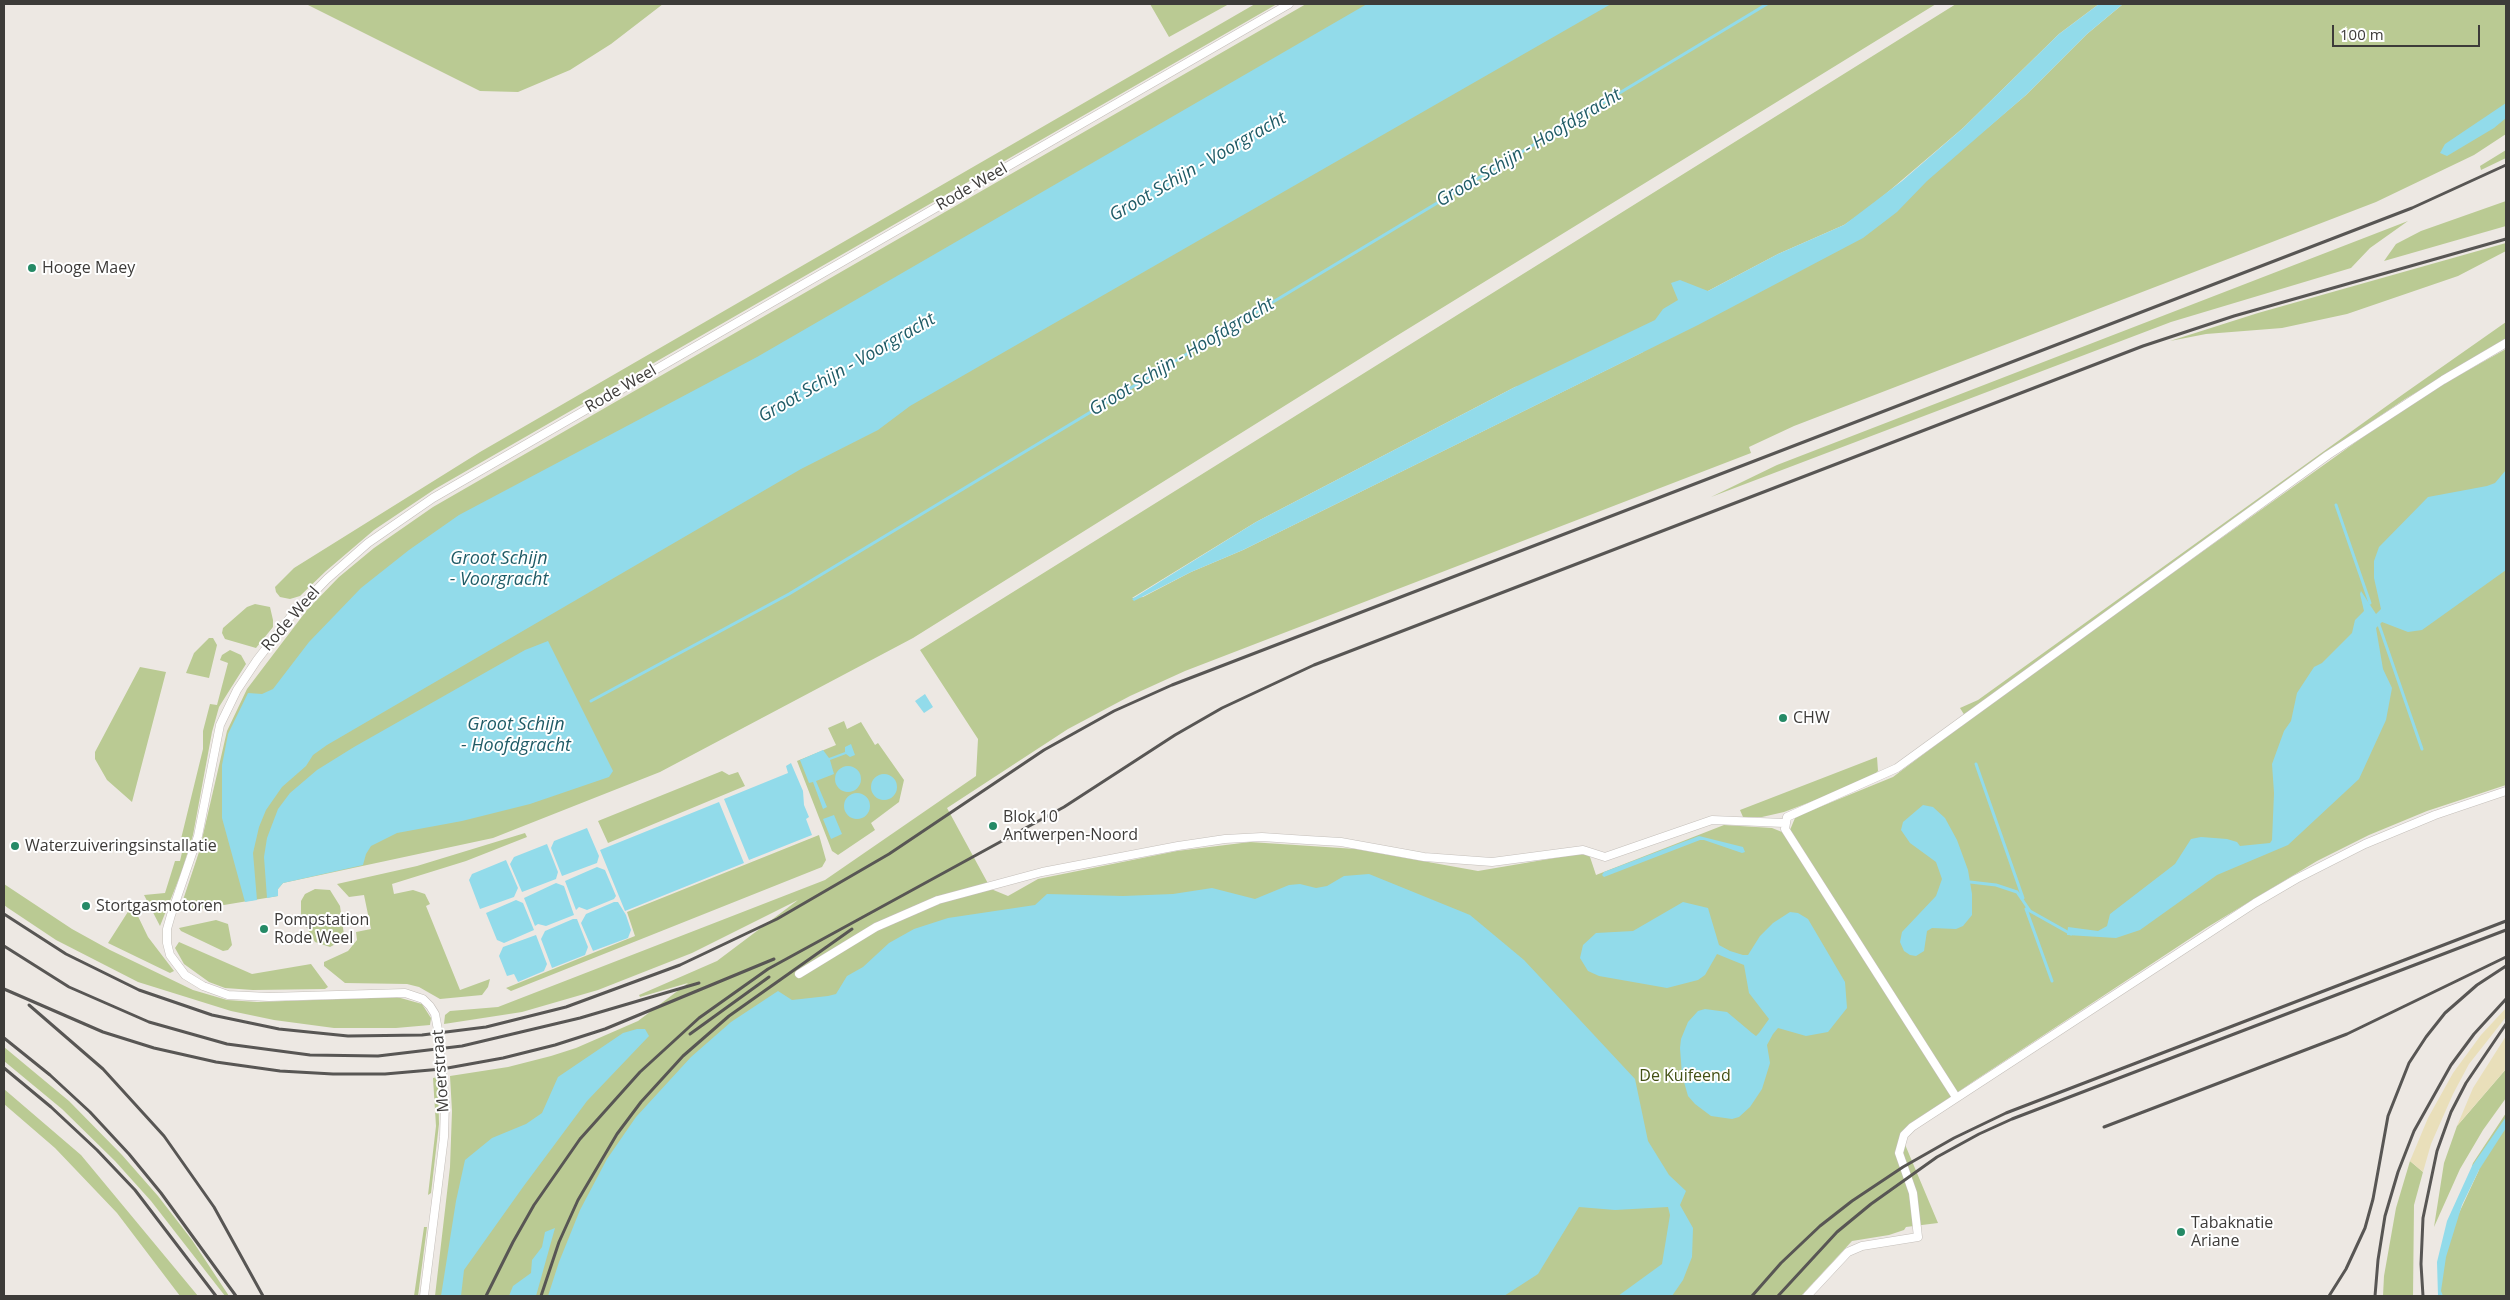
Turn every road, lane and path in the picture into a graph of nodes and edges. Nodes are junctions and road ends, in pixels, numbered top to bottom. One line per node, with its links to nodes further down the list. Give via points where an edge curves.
1 (1289, 4): 5 (street, Rode Weel, via 450,488 368,543 292,615 257,660 227,707 215,743 198,836 167,928)
2 (2506, 343): 4 (street, via 2328,455 1898,768 1793,812)
3 (2506, 791): 7 (street, via 2435,815 2365,844 2296,880 2255,903)
4 (1784, 823): 6 (street, via 1712,820 1605,857 1583,850 1492,862 1424,857 1341,842 1262,838 1188,844 1042,872 938,900 876,927); 7 (street)
5 (170, 955): 8 (street, Moerstraat, via 184,975 228,995 406,993 423,999 430,1006 438,1030 445,1102 444,1137)
6 (799, 974)
7 (1956, 1097): 9 (street, via 1912,1127 1904,1135 1899,1153 1913,1193 1918,1238 1855,1248)
8 (424, 1296)
9 (1807, 1296)

